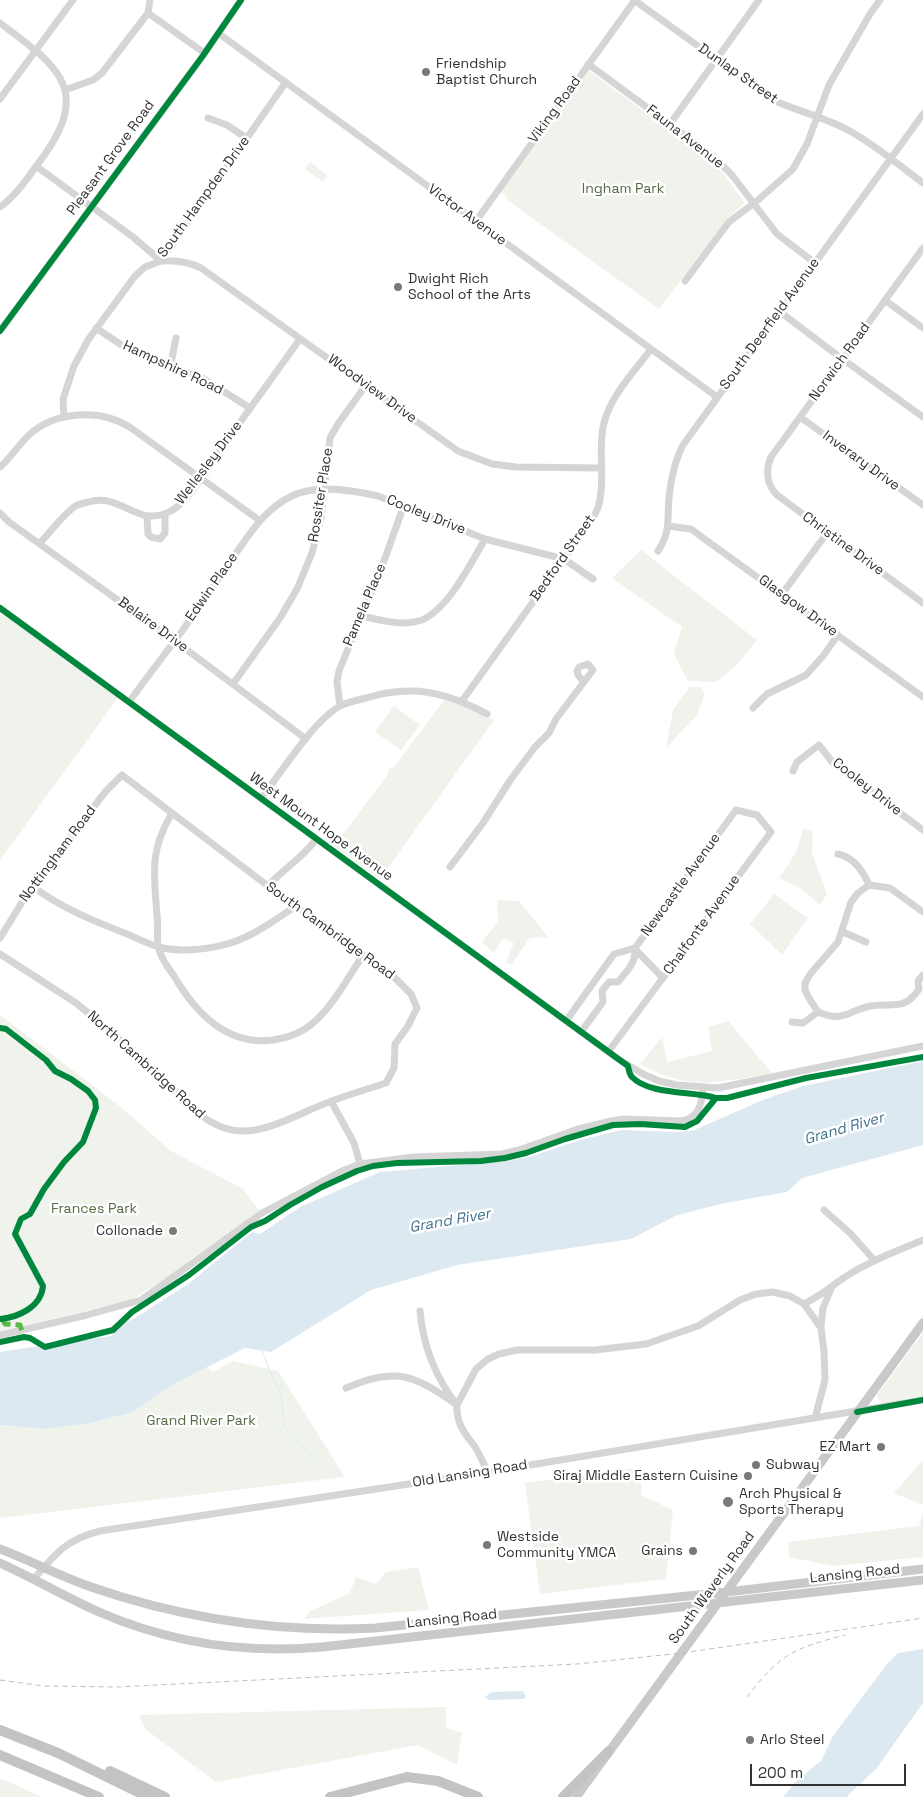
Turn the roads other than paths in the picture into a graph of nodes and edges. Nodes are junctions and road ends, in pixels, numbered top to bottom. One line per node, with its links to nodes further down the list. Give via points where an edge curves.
1 (73, 0): 10 (street)
2 (150, 0): 7 (street)
3 (241, 0): 9 (street, Pleasant Grove Road)
4 (635, 0): 12 (street, Dunlap Street); 13 (street, Viking Road)
5 (759, 0): 12 (street)
6 (880, 0): 18 (street, via 829,85)
7 (148, 13): 11 (street); 15 (street, via 102,73 93,80)
8 (0, 23): 10 (street)
9 (218, 32): 11 (street, Pleasant Grove Road); 14 (street, Victor Avenue)
10 (36, 50): 15 (street, via 57,71); 16 (street)
11 (203, 52): 26 (street, Pleasant Grove Road)
12 (716, 60): 18 (street, Dunlap Street, via 773,100); 20 (street)
13 (588, 64): 20 (street, Fauna Avenue); 28 (street, Viking Road)
14 (286, 82): 21 (street, South Hampden Drive); 28 (street, Victor Avenue)
15 (65, 90): 23 (street, via 64,121 51,147)
16 (0, 99)
17 (923, 114): 22 (street, South Deerfield Avenue)
18 (818, 116): 22 (street, Dunlap Street, via 849,130); 25 (street, via 793,169)
19 (208, 118): 21 (street, via 227,125)
20 (670, 124): 25 (street, Fauna Avenue, via 722,164)
21 (246, 138): 30 (street, South Hampden Drive)
22 (891, 159): 24 (street, Dunlap Street); 31 (street, South Deerfield Avenue)
23 (36, 166): 26 (street); 27 (street, via 16,194)
24 (923, 183)
25 (753, 203): 31 (street, Fauna Avenue, via 777,234); 32 (street, via 729,222)
26 (91, 206): 30 (street); 37 (street, Pleasant Grove Road)
27 (0, 207)
28 (476, 221): 40 (street, Victor Avenue)
29 (923, 248): 33 (street, Norwich Road)
30 (161, 260): 35 (street, South Hampden Drive, via 135,276); 39 (street, Woodview Drive, via 174,260 201,268)
31 (815, 262): 34 (street, South Deerfield Avenue)
32 (685, 281)
33 (886, 301): 36 (street); 41 (street, Norwich Road)
34 (779, 311): 41 (street); 44 (street, South Deerfield Avenue)
35 (96, 328): 42 (street, Hampshire Road, via 129,350); 47 (street, South Hampden Drive, via 74,366 63,399)
36 (923, 328)
37 (0, 331)
38 (176, 338): 42 (street)
39 (300, 339): 43 (street, Woodview Drive); 45 (street, Wellesley Drive)
40 (651, 349): 44 (street, Victor Avenue); 50 (street, Bedford Street, via 607,413 602,430)
41 (842, 358): 46 (street, Norwich Road); 48 (street)
42 (170, 368): 45 (street, Hampshire Road, via 204,379)
43 (366, 385): 50 (street, Woodview Drive, via 451,446 482,461 516,467); 53 (street, Rossiter Place, via 330,438)
44 (717, 397): 60 (street, South Deerfield Avenue, via 675,461)
45 (250, 408): 51 (street, Wellesley Drive)
46 (800, 416): 52 (street, Norwich Road, via 771,457 767,467); 55 (street, Inverary Drive)
47 (64, 417): 49 (street, via 43,424); 51 (street, via 92,415 122,422)
48 (923, 417)
49 (0, 467)
50 (601, 468): 65 (street, Bedford Street, via 598,508)
51 (200, 478): 57 (street, Wellesley Drive, via 183,501); 59 (street)
52 (768, 480): 61 (street, Christine Drive, via 777,496)
53 (325, 490): 54 (street, Cooley Drive, via 364,493); 59 (street, Cooley Drive, via 293,495); 74 (street, Rossiter Place, via 312,553 297,589)
54 (404, 505): 62 (street, Cooley Drive); 70 (street, Pamela Place)
55 (923, 505)
56 (0, 513): 63 (street, Belaire Drive)
57 (165, 514): 58 (street, Wellesley Drive); 58 (street, via 166,533 160,538 148,534)
58 (148, 517): 63 (street, via 109,501 92,501 76,506)
59 (259, 520): 72 (street, Edwin Place)
60 (668, 526): 64 (street, South Deerfield Avenue); 67 (street, Glasgow Drive, via 691,530)
61 (827, 532): 67 (street); 68 (street, Christine Drive)
62 (485, 538): 65 (street, Cooley Drive); 70 (street, via 444,602 421,620 403,623)
63 (40, 543): 72 (street, Belaire Drive)
64 (658, 551)
65 (564, 559): 66 (street, Cooley Drive); 76 (street, Bedford Street)
66 (593, 579)
67 (782, 594): 71 (street, Glasgow Drive)
68 (923, 603)
69 (0, 608): 77 (street, West Mount Hope Avenue)
70 (360, 616): 78 (street, Pamela Place, via 339,670)
71 (838, 635): 75 (street, Glasgow Drive); 79 (street, via 806,675 767,694)
72 (175, 641): 74 (street, Belaire Drive); 77 (street, Edwin Place)
73 (584, 682): 90 (street)
74 (233, 684): 81 (street, Belaire Drive)
75 (923, 697)
76 (462, 701): 78 (street, via 438,694 403,691 378,694); 80 (street)
77 (129, 702): 84 (street, West Mount Hope Avenue)
78 (340, 706): 81 (street)
79 (753, 708)
80 (488, 714)
81 (306, 739): 84 (street)
82 (793, 771): 87 (street, Cooley Drive, via 797,762 819,745 833,764)
83 (122, 775): 86 (street, South Cambridge Road); 92 (street, Nottingham Road)
84 (261, 799): 88 (street, West Mount Hope Avenue)
85 (736, 810): 100 (street, Newcastle Avenue); 104 (street, Chalfonte Avenue, via 757,815 771,832)
86 (172, 813): 93 (street, South Cambridge Road); 99 (street, via 162,831 154,860)
87 (923, 830)
88 (316, 839): 93 (street); 107 (street, West Mount Hope Avenue)
89 (838, 854): 91 (street, via 847,856 864,874)
90 (450, 867)
91 (869, 885): 95 (street, via 890,888); 96 (street, via 851,902)
92 (32, 886): 97 (street, Nottingham Road); 99 (street, via 70,910)
93 (268, 886): 94 (street, South Cambridge Road)
94 (296, 906): 99 (street, via 256,931 222,946 181,950); 102 (street, South Cambridge Road)
95 (923, 912)
96 (843, 932): 98 (street); 106 (street, via 805,983 805,990)
97 (0, 938)
98 (866, 942)
99 (158, 947): 102 (street, via 181,989 215,1025 243,1039 263,1041 293,1036 317,1020)
100 (635, 948): 104 (street); 107 (street, Newcastle Avenue, via 614,954); 109 (street, via 634,961 618,982 609,982 602,991 604,1002)
101 (0, 954): 113 (street, North Cambridge Road, via 84,1009 206,1119 222,1128 246,1131 264,1127)
102 (363, 955): 113 (street, South Cambridge Road, via 404,986 417,1008 395,1044 394,1068 386,1083)
103 (923, 975): 105 (street, via 918,981)
104 (663, 978): 111 (street, Chalfonte Avenue)
105 (921, 990): 106 (street, via 905,1004 896,1006 873,1005 834,1017)
106 (818, 1012): 108 (street, via 803,1023)
107 (566, 1021): 109 (street, West Mount Hope Avenue)
108 (792, 1022)
109 (581, 1032): 111 (street, West Mount Hope Avenue)
110 (923, 1046): 112 (street, West Mount Hope Avenue, via 718,1088)
111 (608, 1052): 112 (street, West Mount Hope Avenue, via 659,1081)
112 (702, 1088): 114 (street, via 700,1108 682,1121 624,1119 578,1129 502,1154 413,1157)
113 (331, 1101): 114 (street, via 354,1143)
114 (360, 1164): 123 (street, via 262,1213 141,1300)
115 (824, 1210): 117 (street)
116 (923, 1240): 117 (street)
117 (875, 1261): 118 (street)
118 (831, 1288): 119 (street); 122 (street, via 823,1308)
119 (804, 1304): 122 (street); 126 (street, via 773,1292 756,1294 698,1326 646,1344 595,1350 517,1350 499,1354 476,1369)
120 (420, 1311): 126 (street, via 429,1354 445,1389)
121 (923, 1323): 127 (main road, South Waverly Road)
122 (821, 1328): 128 (street, via 825,1380)
123 (0, 1335)
124 (346, 1388): 126 (street, via 368,1379 408,1377 433,1388)
125 (923, 1400): 127 (street, Old Lansing Road)
126 (457, 1405): 129 (street, via 461,1428)
127 (857, 1412): 128 (street, Old Lansing Road); 136 (main road, South Waverly Road)
128 (815, 1418): 129 (street, Old Lansing Road)
129 (488, 1472): 132 (street, Old Lansing Road, via 100,1531 71,1541)
130 (0, 1550): 132 (main road, Lansing Road)
131 (0, 1563): 134 (main road, Lansing Road)
132 (44, 1567): 134 (street, Old Lansing Road); 136 (main road, Lansing Road, via 89,1586 176,1612 230,1622 328,1630)
133 (923, 1568): 136 (main road, Lansing Road)
134 (34, 1578): 137 (main road, Lansing Road, via 97,1611 152,1632 194,1642 263,1650 322,1647)
135 (923, 1580): 137 (main road, Lansing Road)
136 (727, 1592): 137 (main road, South Waverly Road)
137 (719, 1603): 139 (main road, South Waverly Road)
138 (0, 1730): 140 (highway)
139 (609, 1751): 148 (highway); 149 (main road, South Waverly Road)
140 (58, 1753): 144 (highway); 145 (highway, via 102,1768)
141 (0, 1756): 142 (highway); 143 (highway)
142 (83, 1797)
143 (99, 1797)
144 (148, 1797)
145 (165, 1797)
146 (330, 1797): 147 (highway, via 407,1777 433,1779)
147 (478, 1797)
148 (563, 1797)
149 (576, 1797)

